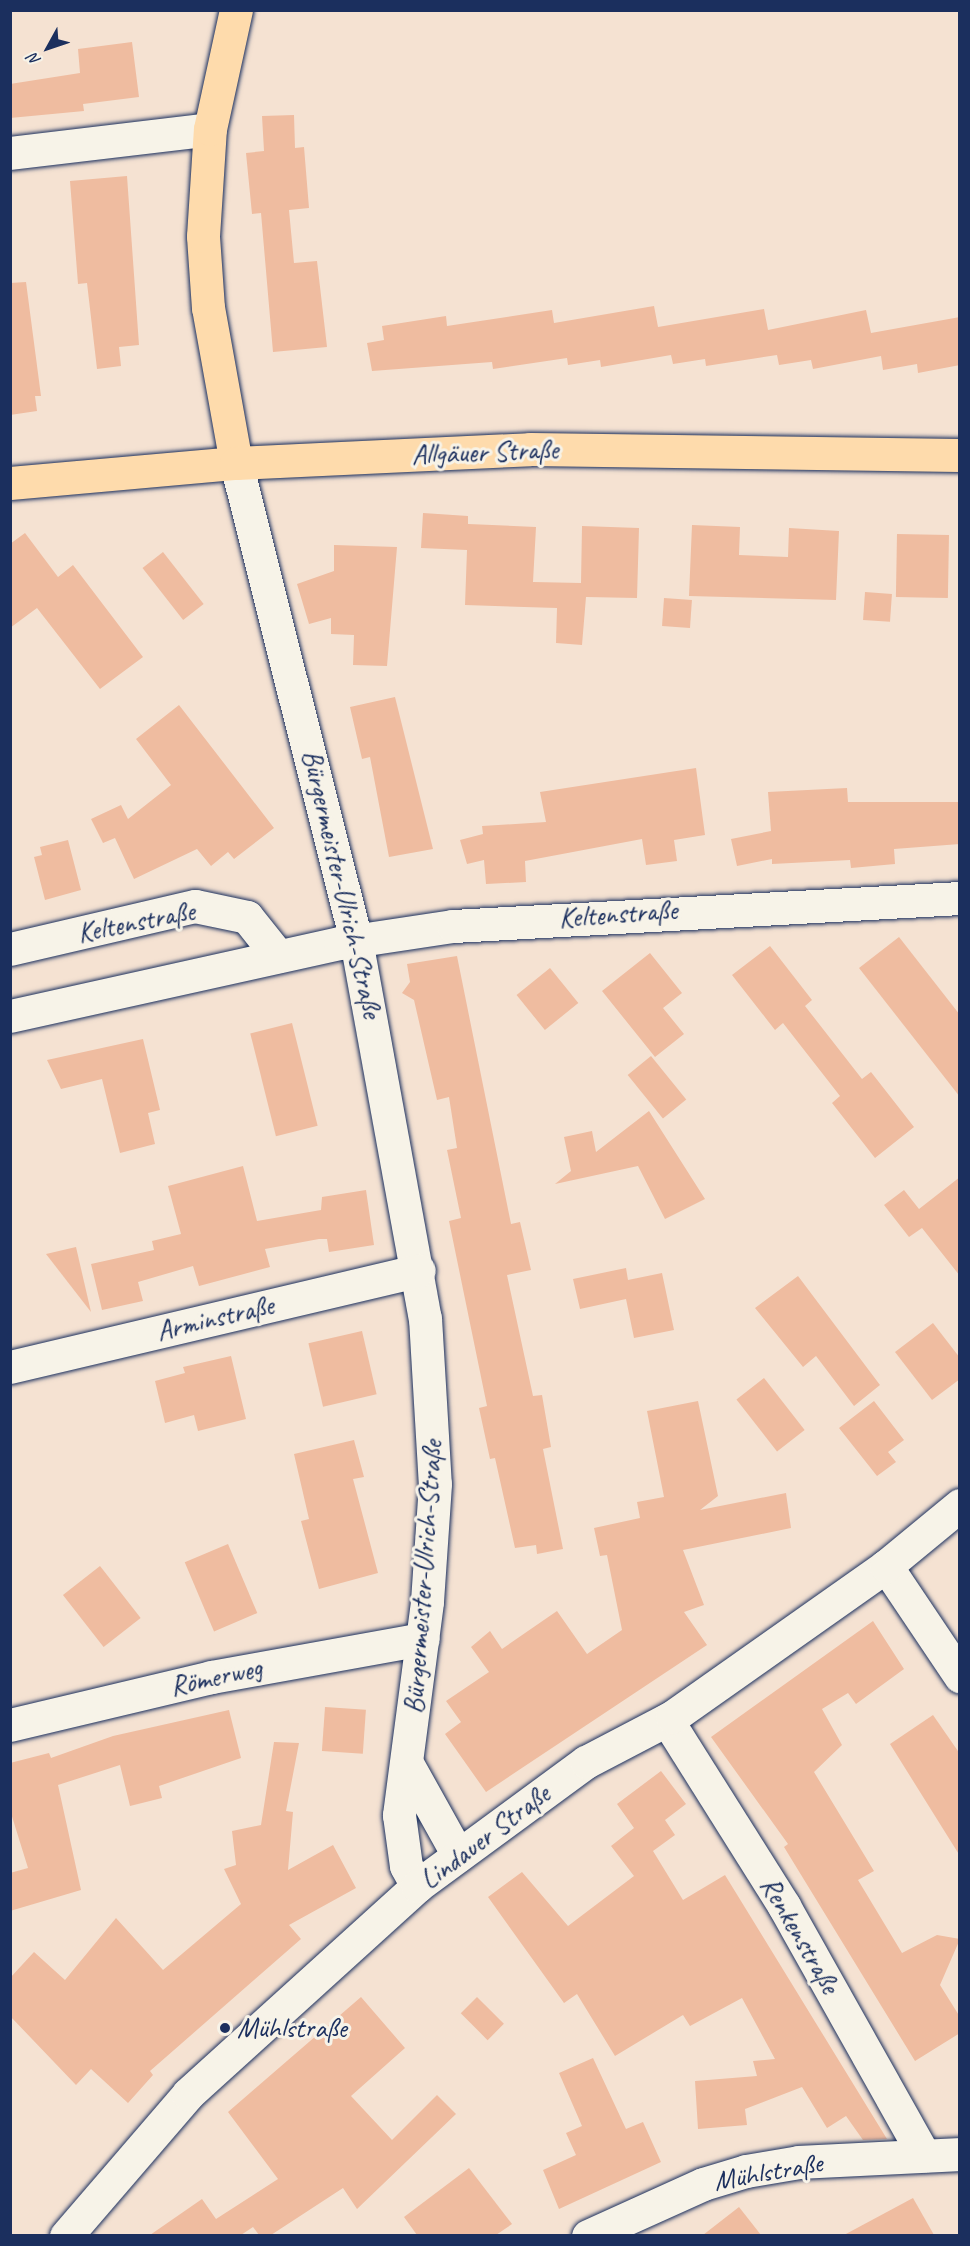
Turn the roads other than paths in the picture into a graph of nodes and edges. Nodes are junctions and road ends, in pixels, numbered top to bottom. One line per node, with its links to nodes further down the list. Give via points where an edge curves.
1 (236, 10): 2 (main road, Bürgermeister-Ulrich-Straße)
2 (210, 129): 3 (street); 5 (main road, Bürgermeister-Ulrich-Straße, via 203,267)
3 (10, 153)
4 (960, 455): 5 (main road, Allgäuer Straße, via 530,449)
5 (236, 463): 6 (main road, Allgäuer Straße); 8 (street, Bürgermeister-Ulrich-Straße)
6 (10, 483)
7 (960, 898): 8 (street, Keltenstraße, via 491,922)
8 (356, 940): 10 (street, Keltenstraße); 12 (street, Bürgermeister-Ulrich-Straße)
9 (10, 949): 10 (street, Keltenstraße, via 195,906 247,917)
10 (279, 956): 11 (street, Keltenstraße)
11 (10, 1016)
12 (419, 1270): 13 (street, Arminstraße); 16 (street, Bürgermeister-Ulrich-Straße, via 435,1473)
13 (10, 1367)
14 (960, 1505): 15 (street, Lindauer Straße)
15 (886, 1566): 17 (street); 18 (street, Lindauer Straße)
16 (423, 1639): 19 (street, Römerweg, via 211,1677); 20 (street, Bürgermeister-Ulrich-Straße)
17 (960, 1676)
18 (667, 1720): 21 (street, Lindauer Straße, via 586,1762); 24 (street, Renkenstraße, via 784,1906)
19 (10, 1725)
20 (409, 1767): 21 (street); 22 (street, Bürgermeister-Ulrich-Straße, via 399,1815 401,1843)
21 (458, 1855): 22 (street, Lindauer Straße)
22 (417, 1886): 25 (street, Lindauer Straße, via 197,2086)
23 (960, 2154): 24 (street, Mühlstraße)
24 (924, 2155): 26 (street, Mühlstraße, via 746,2171 703,2184)
25 (66, 2235)
26 (588, 2235)

